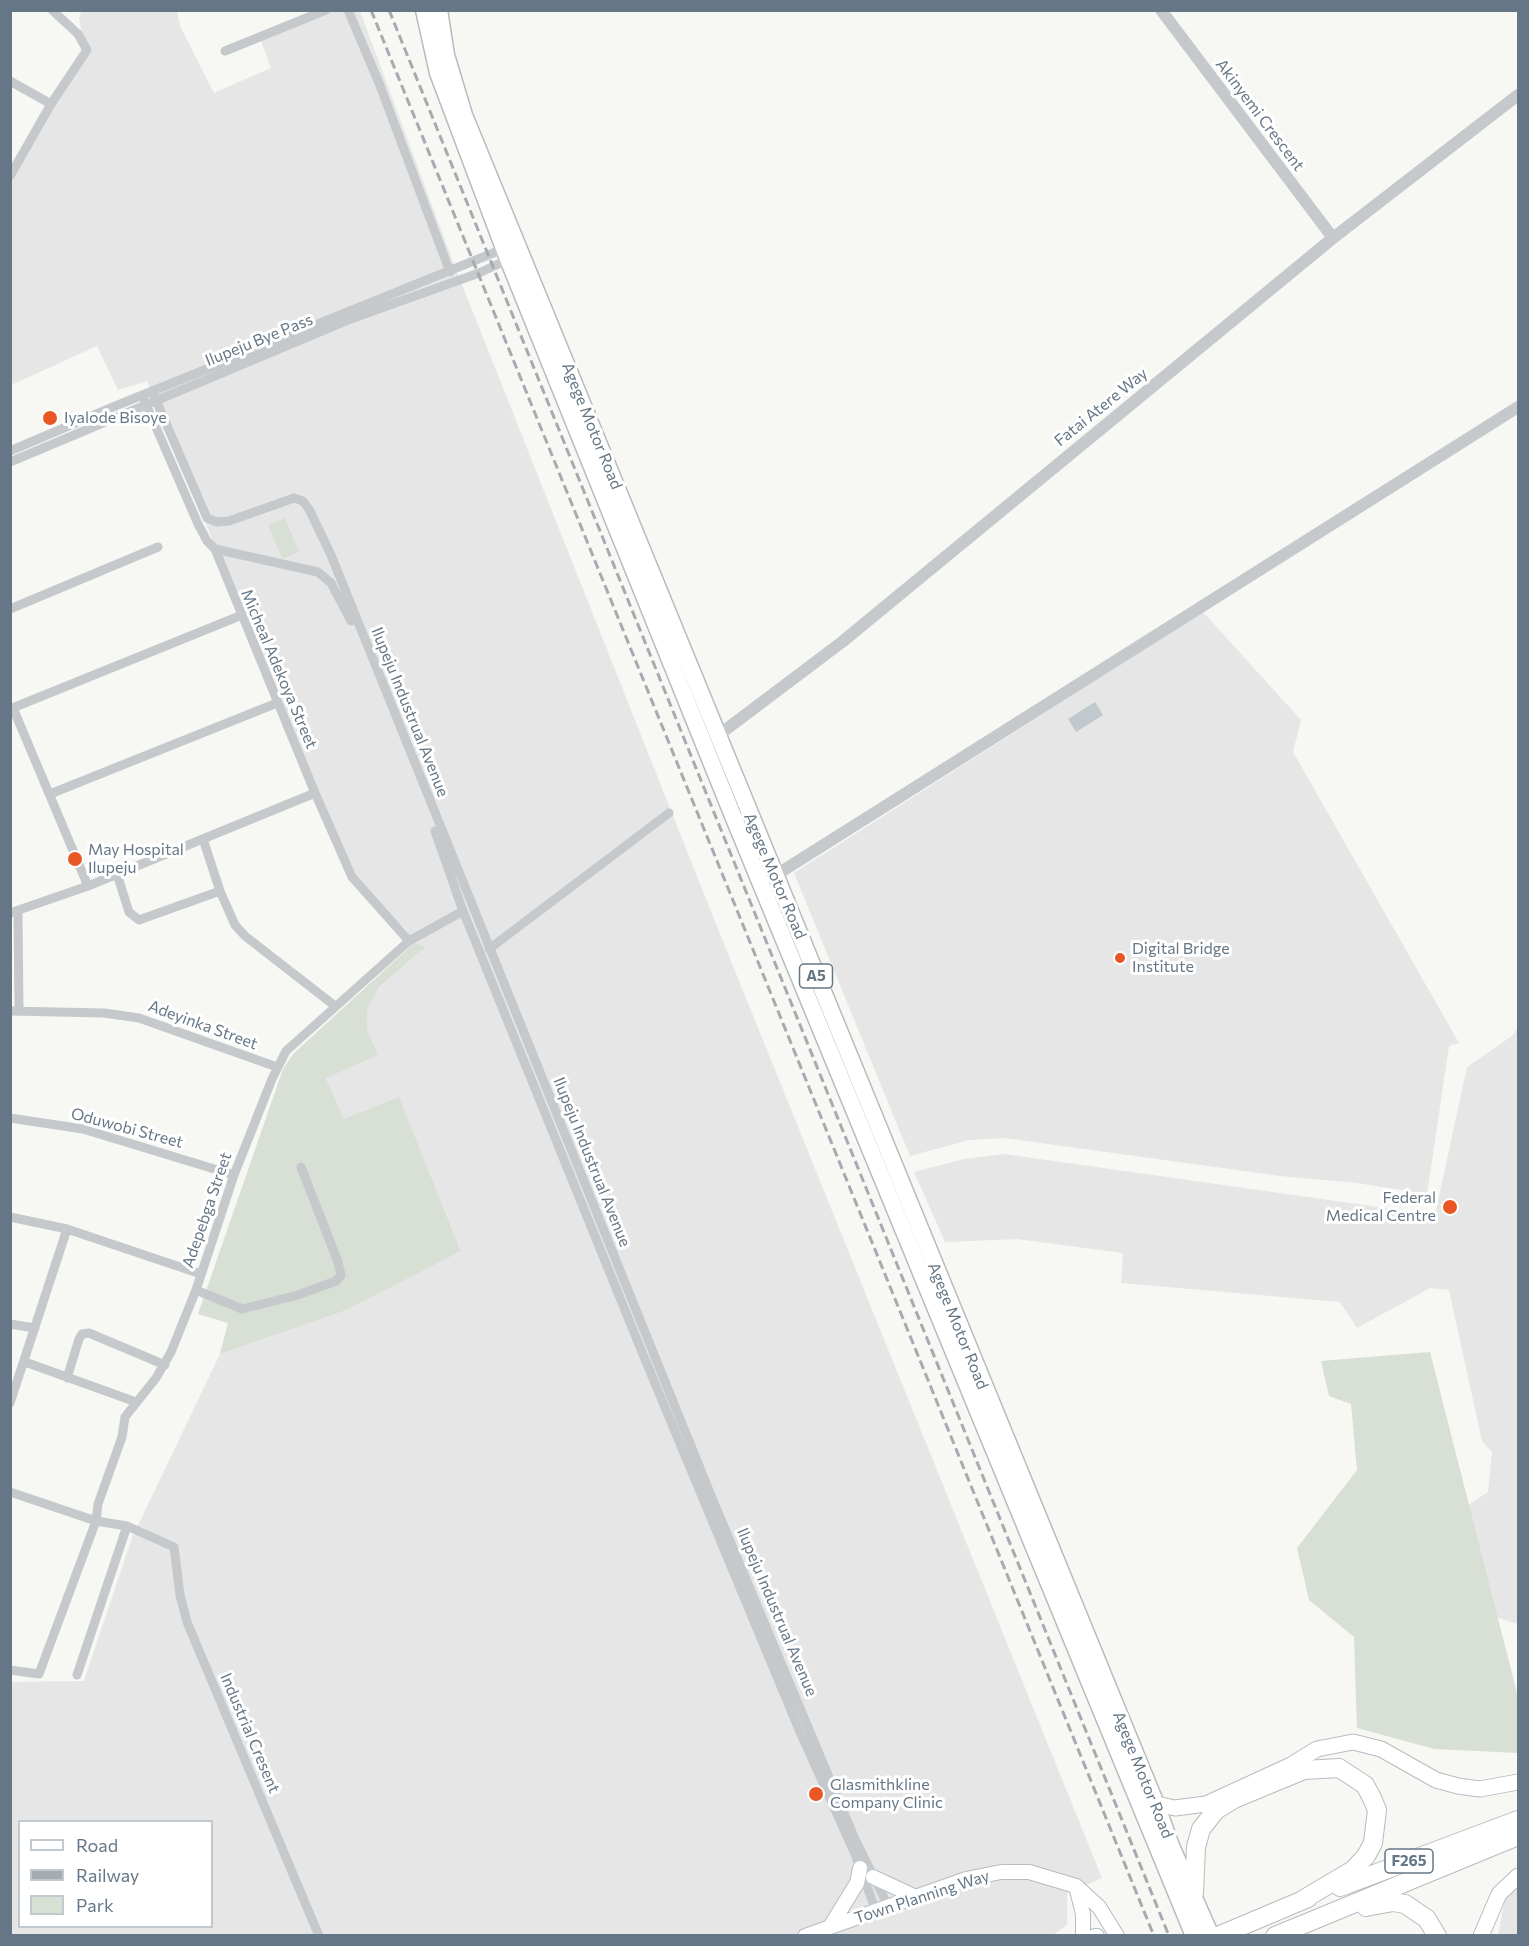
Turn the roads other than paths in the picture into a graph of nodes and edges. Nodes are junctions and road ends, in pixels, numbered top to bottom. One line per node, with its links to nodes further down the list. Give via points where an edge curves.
1 (52, 10): 12 (street, via 78,34 87,50)
2 (292, 10): 8 (street)
3 (326, 10): 8 (street)
4 (348, 10): 16 (street)
5 (424, 10): 15 (highway, Agege Motor Road / A5, via 453,118)
6 (439, 10): 15 (highway, Agege Motor Road / A5, via 455,90)
7 (1161, 10): 14 (street, Akinyemi Crescent)
8 (297, 21): 9 (street)
9 (225, 51)
10 (10, 81): 12 (street)
11 (1518, 95): 14 (street, Fatai Atere Way)
12 (51, 104): 13 (street)
13 (10, 176)
14 (1333, 238): 27 (street, Fatai Atere Way, via 842,642)
15 (513, 251): 16 (street, Ilupeju Bye Pass); 17 (street, Ilupeju Bye Pass, via 479,273); 27 (highway, Agege Motor Road / A5); 28 (highway, Agege Motor Road / A5)
16 (450, 272): 17 (street, Ilupeju Bye Pass)
17 (149, 397): 19 (street, Ilupeju Bye Pass); 20 (street, Ilupeju Bye Pass); 22 (street, Micheal Adekoya Street, via 201,532); 40 (street, Ilupeju Industrual Avenue, via 207,518 229,521 294,498 303,501 310,511)
18 (1518, 407): 34 (street)
19 (10, 451)
20 (10, 462)
21 (158, 547): 23 (street)
22 (215, 549): 24 (street, Micheal Adekoya Street); 37 (street, Ilupeju Industrual Avenue, via 318,572 332,583 398,735)
23 (10, 609)
24 (242, 615): 25 (street, Micheal Adekoya Street); 26 (street)
25 (278, 704): 29 (street, Micheal Adekoya Street); 30 (street)
26 (12, 708): 30 (street)
27 (719, 737): 28 (street, Fatai Atere Way); 34 (highway, Agege Motor Road / A5)
28 (703, 744): 61 (highway, Agege Motor Road / A5)
29 (315, 793): 32 (street); 39 (street, Micheal Adekoya Street, via 352,877)
30 (50, 794): 35 (street)
31 (669, 813): 40 (street)
32 (203, 839): 33 (street); 36 (street)
33 (117, 874): 35 (street); 36 (street, via 129,912 139,920)
34 (776, 875): 61 (highway, Agege Motor Road / A5)
35 (88, 886): 38 (street)
36 (220, 891): 41 (street, via 245,936)
37 (463, 911): 39 (street, Adepebga Street); 68 (street, Ilupeju Industrual Avenue, via 800,1732)
38 (14, 912): 42 (street)
39 (409, 941): 41 (street, Adepebga Street)
40 (489, 949): 70 (street, Ilupeju Industrual Avenue, via 712,1498)
41 (335, 1006): 43 (street, Adepebga Street, via 292,1044)
42 (15, 1011): 43 (street, Adeyinka Street, via 104,1013 139,1018)
43 (277, 1067): 46 (street, Adepebga Street)
44 (10, 1118): 46 (street, Oduwobi Street, via 83,1129)
45 (301, 1167): 50 (street, via 338,1262 341,1275 336,1281 242,1309)
46 (234, 1175): 49 (street, Adepebga Street)
47 (10, 1217): 48 (street)
48 (67, 1229): 49 (street); 52 (street)
49 (201, 1274): 50 (street, Adepebga Street)
50 (196, 1290): 54 (street, Adepebga Street)
51 (10, 1324): 52 (street)
52 (35, 1328): 53 (street)
53 (25, 1362): 55 (street); 57 (street)
54 (165, 1365): 55 (street, via 89,1333 79,1339); 56 (street, Adepebga Street)
55 (67, 1378): 56 (street)
56 (136, 1402): 59 (street, Adepebga Street, via 125,1417 122,1437 98,1504)
57 (10, 1403)
58 (10, 1492): 59 (street)
59 (100, 1522): 60 (street); 62 (street, Adepebga Street, via 39,1674)
60 (127, 1526): 63 (street); 78 (street, Industrial Cresent, via 174,1547 187,1622)
61 (1079, 1637): 65 (highway, Agege Motor Road / A5); 82 (highway, Agege Motor Road / A5)
62 (10, 1670)
63 (77, 1675)
64 (1518, 1782): 65 (main road, via 1480,1789 1458,1786 1436,1780 1381,1749 1353,1742 1317,1749 1206,1804 1175,1808)
65 (1156, 1804): 72 (highway, Agege Motor Road / A5)
66 (1518, 1820): 74 (highway, F265)
67 (1518, 1836): 76 (highway, F265)
68 (860, 1868): 75 (street, Ilupeju Industrual Avenue); 77 (main road, via 857,1883)
69 (1518, 1876): 87 (main road, via 1499,1894)
70 (873, 1877): 73 (main road); 75 (street, Ilupeju Industrual Avenue)
71 (1076, 1886): 73 (main road, Town Planning Way, via 1029,1872 1001,1872 966,1879); 80 (main road); 81 (main road, via 1099,1907)
72 (1194, 1893): 74 (highway, via 1196,1847 1201,1829 1216,1810 1304,1770 1339,1768 1365,1785 1377,1810 1369,1849 1353,1870); 83 (highway, Agege Motor Road / A5)
73 (915, 1897): 75 (main road, Town Planning Way)
74 (1299, 1902): 84 (highway, F265)
75 (882, 1908): 77 (main road, Town Planning Way)
76 (1306, 1923): 85 (highway, F265); 86 (highway, via 1374,1905 1411,1907 1427,1919)
77 (830, 1927): 79 (main road, Town Planning Way)
78 (319, 1935)
79 (805, 1935)
80 (1083, 1935)
81 (1117, 1935)
82 (1194, 1935)
83 (1211, 1935)
84 (1218, 1935)
85 (1275, 1935)
86 (1437, 1935)
87 (1481, 1935)

